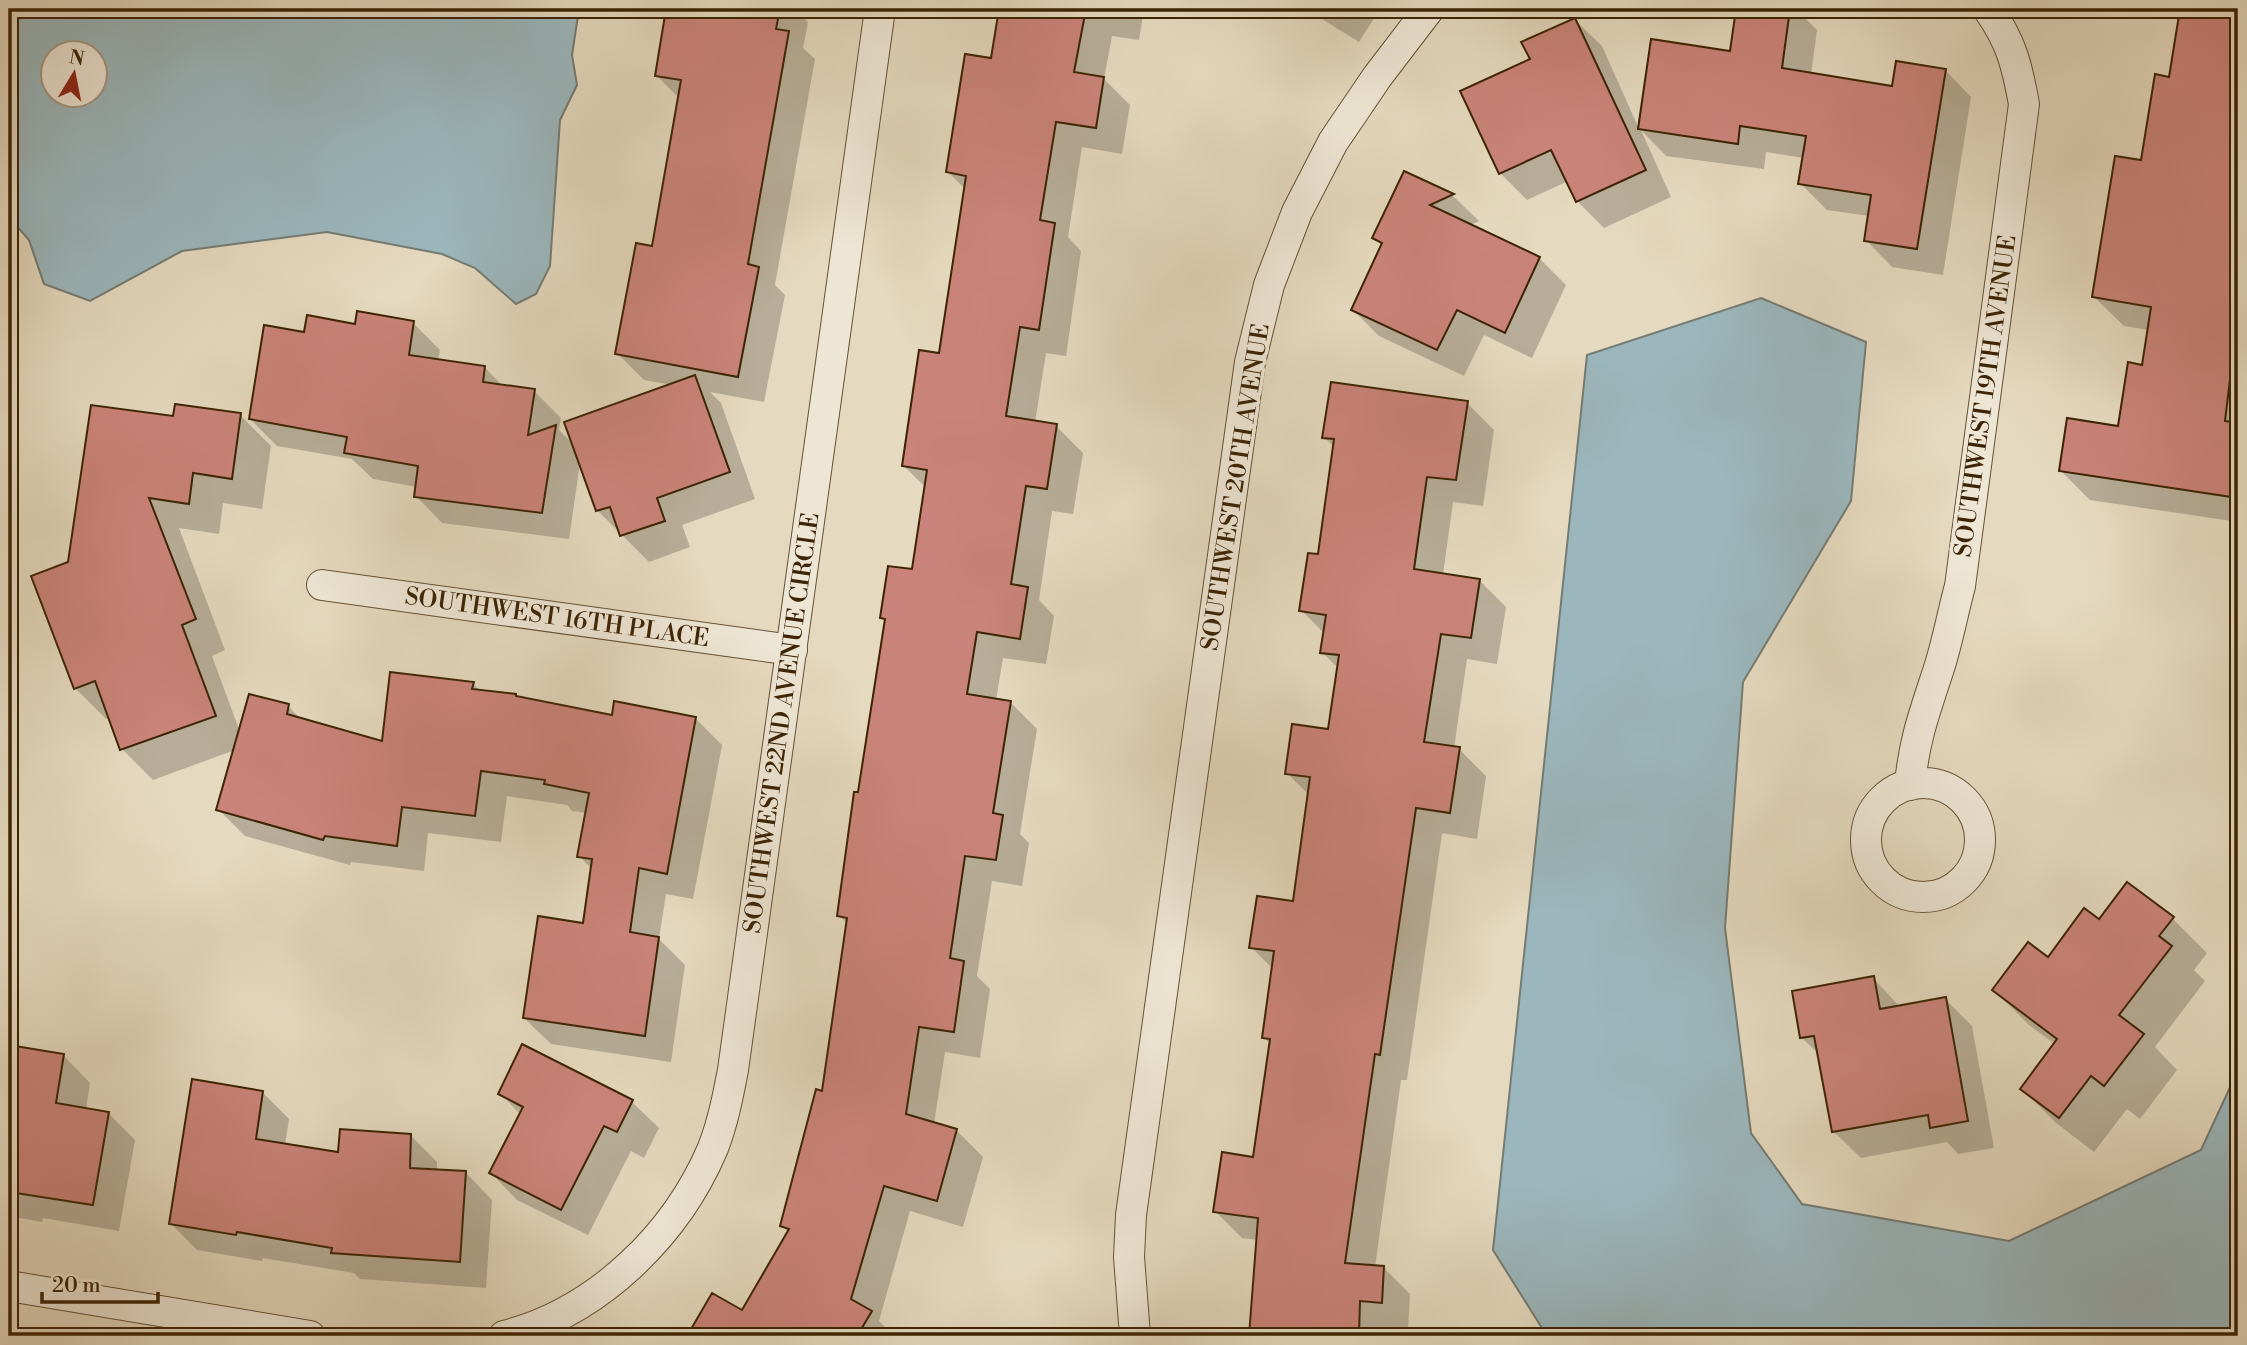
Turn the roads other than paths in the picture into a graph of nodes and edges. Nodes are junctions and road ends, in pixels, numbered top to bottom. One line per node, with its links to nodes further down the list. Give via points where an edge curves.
1 (880, 9): 5 (street, SOUTHWEST 22ND AVENUE CIRCLE)
2 (1429, 9): 10 (street, SOUTHWEST 20TH AVENUE, via 1333,142 1297,212 1269,285 1250,362 1132,1215 1129,1257)
3 (1987, 9): 6 (street, SOUTHWEST 19TH AVENUE, via 2017,64 2024,104 1960,586 1918,728)
4 (322, 585): 5 (street, SOUTHWEST 16TH PLACE)
5 (792, 650): 9 (street, SOUTHWEST 22ND AVENUE CIRCLE, via 733,1070 713,1147 695,1184 647,1250 584,1301)
6 (1910, 785)
7 (9, 1286): 8 (street)
8 (310, 1336)
9 (505, 1336)
10 (1135, 1336)

